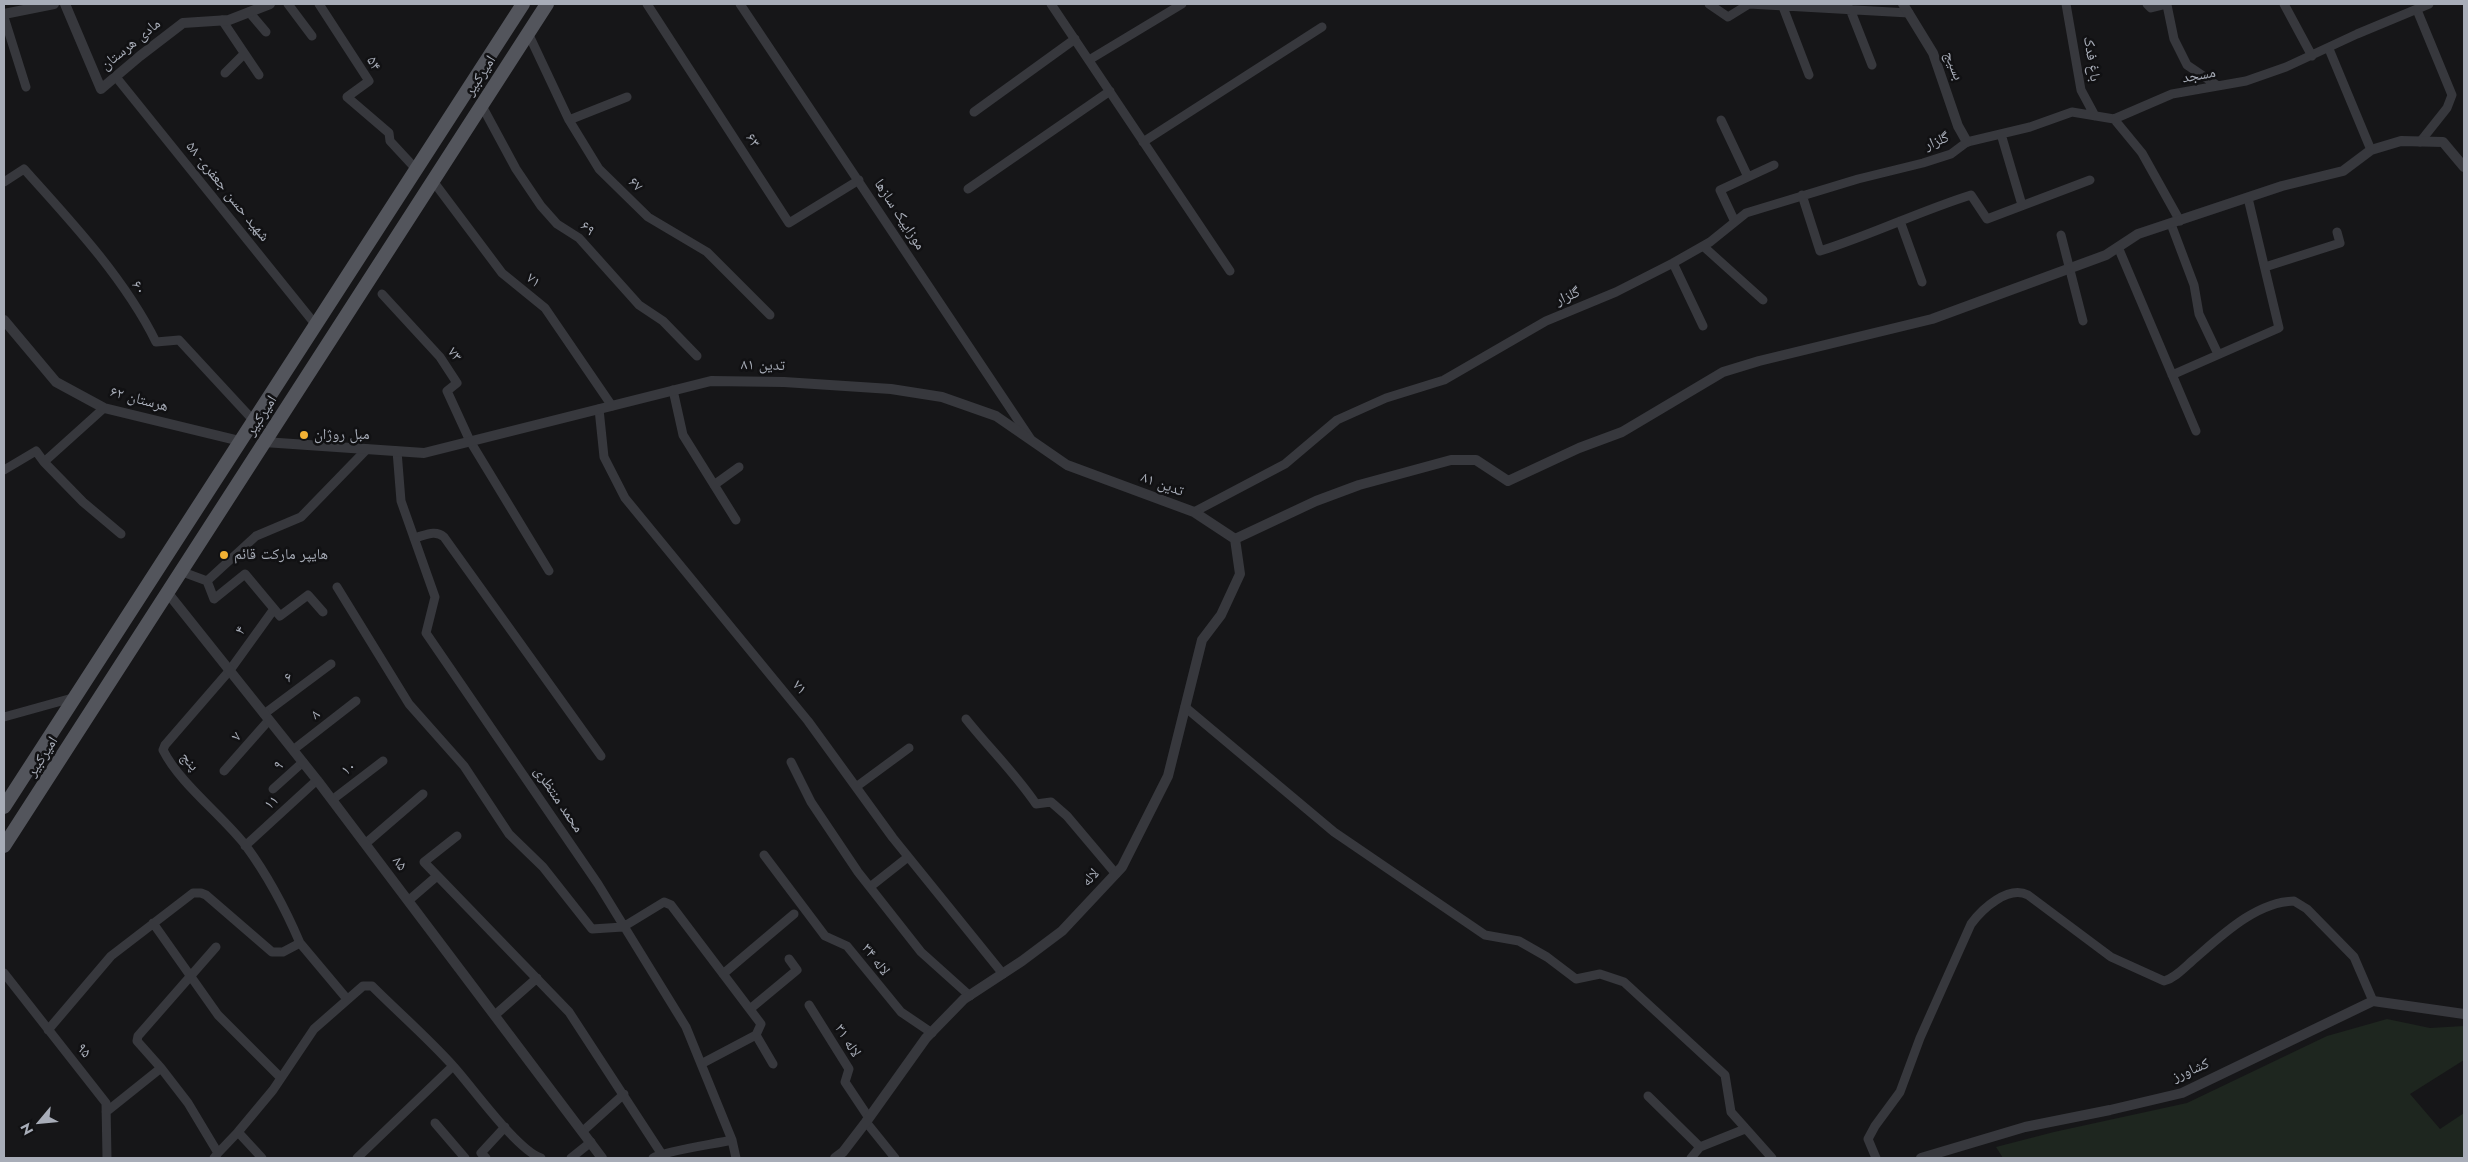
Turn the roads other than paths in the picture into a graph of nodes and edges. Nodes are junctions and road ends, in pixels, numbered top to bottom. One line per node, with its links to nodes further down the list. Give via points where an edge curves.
1 (54, 4): 26 (street)
2 (65, 4): 41 (street, مادی هرستان, via 101,90)
3 (270, 4): 23 (street, مادی هرستان)
4 (288, 4): 31 (street)
5 (318, 4): 59 (street, ۵۴, via 369,81 347,98 389,133 390,141)
6 (523, 4): 59 (main road, امیرکبیر)
7 (547, 4): 30 (main road, امیرکبیر)
8 (647, 4): 61 (street, ۶۳, via 789,223)
9 (740, 4): 61 (street, موزاییک سازها)
10 (1051, 4): 32 (street)
11 (1182, 4): 36 (street)
12 (1710, 4): 20 (street, via 1728,17 1748,4)
13 (1903, 4): 24 (street, بسیج)
14 (2066, 4): 48 (street, باغ فدک, via 2081,90)
15 (2147, 4): 16 (street, via 2151,8)
16 (2167, 4): 42 (street, via 2174,39 2187,65)
17 (2284, 4): 35 (street)
18 (2403, 4): 25 (street)
19 (2429, 4): 22 (street, مسجد)
20 (1783, 7): 21 (street); 40 (street)
21 (1850, 9): 24 (street); 37 (street)
22 (2417, 10): 25 (street, مسجد); 55 (street, via 2452,95 2447,108)
23 (249, 12): 27 (street, مادی هرستان); 29 (street)
24 (1909, 14): 54 (street, بسیج, via 1933,53 1958,126)
25 (2408, 14): 33 (street, مسجد)
26 (4, 16): 43 (street)
27 (222, 20): 34 (street); 41 (street, مادی هرستان, via 182,23)
28 (1322, 27): 53 (street)
29 (266, 32)
30 (528, 33): 46 (main road, امیرکبیر); 50 (street, ۶۷)
31 (312, 36)
32 (1075, 39): 36 (street); 47 (street)
33 (2329, 49): 35 (street, مسجد); 56 (street)
34 (243, 55): 38 (street); 39 (street)
35 (2312, 56): 42 (street, مسجد, via 2246,81)
36 (1089, 60): 44 (street)
37 (1872, 65)
38 (225, 73)
39 (259, 75)
40 (1808, 75)
41 (116, 77): 86 (street, شهید حسن جعفری- ۵۸)
42 (2218, 86): 49 (street, مسجد, via 2172,94)
43 (26, 87)
44 (1110, 92): 53 (street); 65 (street)
45 (627, 97): 50 (street)
46 (482, 106): 63 (main road, امیرکبیر); 89 (street, ۶۹, via 516,169 546,212 557,224 579,238 639,305 664,322)
47 (974, 112)
48 (2095, 116): 49 (street); 52 (street, via 2072,112)
49 (2114, 119): 71 (street, via 2142,153)
50 (569, 120): 83 (street, ۶۷, via 599,169 648,217 707,252)
51 (1721, 120): 60 (street)
52 (2001, 134): 54 (street); 68 (street)
53 (1143, 142): 79 (street)
54 (1968, 142): 66 (street, گلزار, via 1951,154)
55 (2420, 142): 56 (street, via 2401,141); 58 (street, via 2443,142)
56 (2371, 150): 67 (street, via 2343,171)
57 (1774, 165): 60 (street)
58 (2464, 167)
59 (415, 168): 86 (main road, امیرکبیر)
60 (1748, 177): 70 (street, via 1720,190)
61 (860, 180): 100 (street, موزاییک سازها)
62 (2090, 180): 68 (street)
63 (433, 181): 92 (street, ۷۱, via 502,273 545,308); 98 (main road, امیرکبیر)
64 (4, 182): 95 (street, ۶۰, via 24,169 68,217 123,288 156,342 179,340)
65 (968, 189)
66 (1802, 195): 69 (street, via 1820,251); 70 (street, گلزار, via 1746,213)
67 (2248, 198): 71 (street); 78 (street)
68 (2022, 205): 69 (street, via 1987,219 1971,195)
69 (1900, 221): 80 (street)
70 (1736, 222): 74 (street, گلزار)
71 (2175, 222): 75 (street, via 2138,234); 88 (street, via 2199,314)
72 (2337, 232): 78 (street, via 2340,243)
73 (2061, 234): 77 (street)
74 (1703, 246): 76 (street, گلزار); 82 (street)
75 (2118, 248): 77 (street, via 2106,256); 90 (street)
76 (1673, 264): 87 (street); 107 (street, گلزار, via 1546,321 1444,380 1386,398 1337,420 1285,464)
77 (2069, 267): 85 (street); 111 (street, via 1932,319 1723,372 1622,432 1508,481 1476,460 1451,460 1360,485)
78 (2265, 267): 88 (street, via 2279,328)
79 (1230, 271)
80 (1922, 282)
81 (382, 294): 99 (street, ۷۳, via 440,357 457,383 447,392)
82 (1763, 300)
83 (770, 316)
84 (4, 320): 93 (street, هرستان ۶۲, via 56,382)
85 (2083, 321)
86 (315, 324): 95 (main road, امیرکبیر)
87 (1703, 326)
88 (2218, 354): 90 (street)
89 (697, 356)
90 (2172, 375): 96 (street)
91 (673, 390): 92 (street, تدین ۸۱); 100 (street, تدین ۸۱, via 711,380 891,389 942,397 996,416); 106 (street, via 683,434)
92 (612, 406): 94 (street, تدین ۸۱)
93 (104, 408): 97 (street, هرستان ۶۲); 103 (street)
94 (599, 409): 99 (street, تدین ۸۱); 139 (street, ۷۱, via 604,457 625,498 808,721)
95 (253, 420): 97 (main road, امیرکبیر)
96 (2196, 431)
97 (240, 441): 119 (main road, امیرکبیر)
98 (264, 442): 101 (street, تدین ۸۱); 112 (main road, امیرکبیر)
99 (470, 442): 102 (street, تدین ۸۱, via 424,453); 113 (street)
100 (1032, 442): 107 (street, تدین ۸۱, via 1067,465)
101 (367, 449): 102 (street, تدین ۸۱); 114 (street, via 301,517 256,536)
102 (397, 451): 110 (street, محمد منتظری, via 401,501)
103 (44, 462): 105 (street, via 36,451); 109 (street, via 83,502)
104 (739, 467): 106 (street)
105 (4, 470)
106 (714, 485): 108 (street)
107 (1194, 512): 111 (street, تدین ۸۱)
108 (736, 520)
109 (121, 534)
110 (414, 538): 133 (street, via 434,533 444,537); 156 (street, محمد منتظری, via 435,597 426,632 592,876)
111 (1235, 538): 127 (street, لاله, via 1240,574 1221,616 1202,640)
112 (180, 571): 114 (street); 116 (main road, امیرکبیر)
113 (549, 571)
114 (207, 581): 117 (street, via 214,599 245,574)
115 (337, 587): 156 (street, via 409,704 464,766 509,834 543,867 592,929)
116 (167, 592): 121 (main road, امیرکبیر); 122 (street, ۸۵)
117 (274, 609): 118 (street, via 280,616 308,594); 122 (street, ۴)
118 (323, 612)
119 (104, 654): 121 (main road); 123 (main road, امیرکبیر)
120 (331, 664): 129 (street, ۶)
121 (122, 666): 124 (main road, امیرکبیر)
122 (230, 670): 129 (street, ۸۵); 147 (street, پنج, via 163,750)
123 (91, 676): 124 (main road); 125 (main road, امیرکبیر)
124 (108, 688): 146 (main road, امیرکبیر)
125 (77, 696): 128 (street); 143 (main road, امیرکبیر)
126 (356, 701): 132 (street, ۸)
127 (1185, 707): 150 (street, لاله, via 1168,776); 186 (street, via 1334,832 1485,935 1519,941 1576,979 1600,974 1624,982 1725,1075 1731,1112)
128 (4, 717)
129 (267, 717): 132 (street, ۸۵); 137 (street, ۷)
130 (966, 719): 150 (street, via 1018,778 1036,804 1050,802 1067,816)
131 (909, 748): 139 (street)
132 (293, 750): 135 (street, ۸۵)
133 (601, 756)
134 (383, 761): 142 (street, ۱۰)
135 (302, 762): 138 (street, ۸۵); 140 (street, ۹)
136 (791, 762): 152 (street, via 832,836)
137 (224, 771)
138 (317, 780): 142 (street, ۸۵); 147 (street, ۱۱)
139 (856, 787): 149 (street, ۷۱)
140 (273, 789)
141 (423, 794): 145 (street)
142 (332, 800): 145 (street, ۸۵)
143 (4, 807)
144 (457, 836): 151 (street, via 424,862)
145 (365, 844): 153 (street, ۸۵)
146 (4, 846)
147 (245, 846): 157 (street, via 281,899)
148 (764, 854): 173 (street, لاله ۳۴, via 825,936 847,946 900,1012)
149 (908, 857): 152 (street); 162 (street, ۷۱)
150 (1116, 874): 162 (street, لاله, via 1062,931)
151 (437, 876): 153 (street); 164 (street)
152 (870, 887): 165 (street, via 921,952)
153 (408, 901): 171 (street, ۸۵)
154 (794, 914): 161 (street)
155 (153, 923): 157 (street, via 193,893 201,892 272,952 283,952); 163 (street); 172 (street, via 111,956)
156 (623, 927): 161 (street, via 668,902); 175 (street, محمد منتظری, via 686,1027)
157 (300, 943): 166 (street)
158 (216, 947): 163 (street)
159 (788, 959): 169 (street, via 797,970)
160 (4, 973): 172 (street, ۹۵)
161 (723, 974): 169 (street)
162 (1003, 974): 165 (street, لاله)
163 (189, 976): 178 (street, via 138,1036 140,1046); 179 (street, via 218,1015)
164 (537, 978): 171 (street); 180 (street, via 569,1012)
165 (970, 996): 173 (street, لاله)
166 (347, 999): 177 (street, via 362,986 372,986); 179 (street, via 314,1029)
167 (2372, 1001): 170 (street); 207 (street, via 2354,957 2307,909 2294,901 2270,905 2234,926 2164,982 2112,957 2028,895 2021,892 2010,894 1984,909 1972,924 1920,1038 1900,1092 1868,1139); 208 (street, کشاورز, via 2182,1093 2025,1127)
168 (809, 1005): 183 (street, لاله ۳۱, via 849,1069 845,1082)
169 (750, 1009): 174 (street, via 761,1024)
170 (2464, 1014)
171 (495, 1016): 188 (street, ۸۵)
172 (48, 1030): 182 (street, ۹۵, via 106,1103)
173 (932, 1032): 183 (street, لاله)
174 (756, 1035): 175 (street); 176 (street)
175 (701, 1064): 189 (street, محمد منتظری)
176 (773, 1064)
177 (453, 1066): 185 (street); 196 (street)
178 (162, 1068): 182 (street); 193 (street, via 188,1103)
179 (281, 1078): 187 (street)
180 (624, 1094): 188 (street); 192 (street)
181 (1648, 1096): 191 (street)
182 (106, 1112): 194 (street, ۹۵)
183 (867, 1120): 203 (street, لاله); 204 (street)
184 (434, 1123): 197 (street)
185 (505, 1127): 198 (street, via 481,1153); 199 (street, via 534,1156)
186 (1745, 1129): 191 (street); 206 (street)
187 (238, 1132): 193 (street); 195 (street)
188 (583, 1132): 190 (street, ۸۵)
189 (732, 1140): 192 (street); 202 (street, محمد منتظری)
190 (591, 1142): 200 (street); 201 (street, ۸۵)
191 (1700, 1147): 205 (street)
192 (657, 1155)
193 (216, 1156)
194 (106, 1158)
195 (262, 1158)
196 (357, 1158)
197 (465, 1158)
198 (484, 1158)
199 (541, 1158)
200 (571, 1158)
201 (602, 1158)
202 (736, 1158)
203 (835, 1158)
204 (895, 1158)
205 (1691, 1158)
206 (1772, 1158)
207 (1876, 1158)
208 (1921, 1158)

